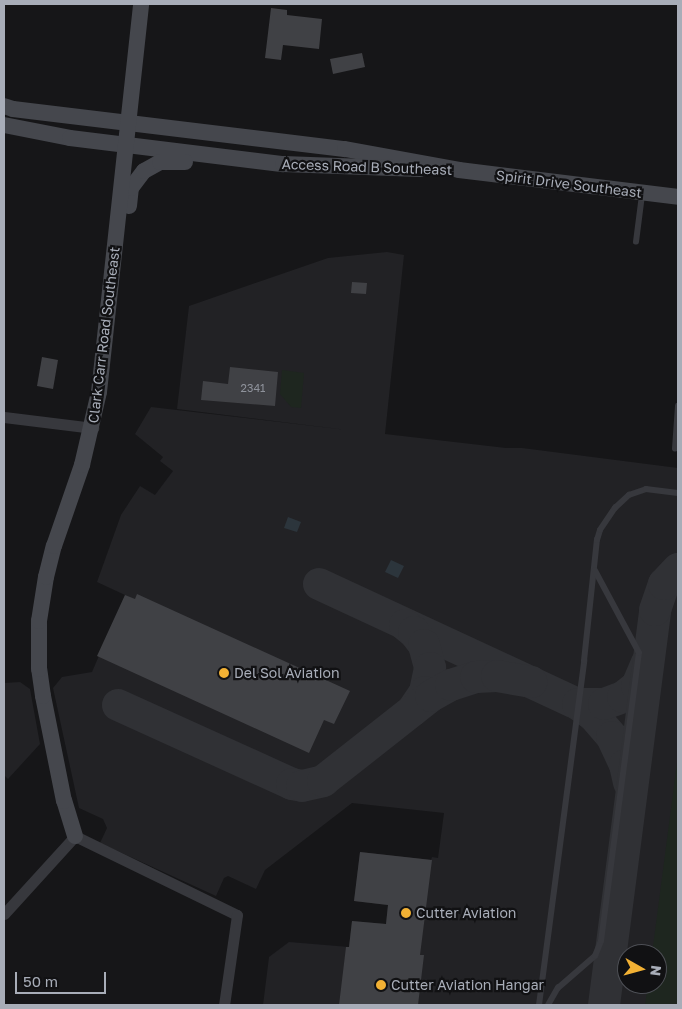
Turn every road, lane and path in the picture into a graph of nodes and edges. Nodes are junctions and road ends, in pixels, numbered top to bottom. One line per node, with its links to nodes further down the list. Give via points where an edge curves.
1 (141, 4): 3 (street, Clark Carr Road Southeast)
2 (4, 106): 3 (street)
3 (129, 123): 5 (street, Clark Carr Road Southeast); 7 (street, Access Road B Southeast, via 345,149)
4 (4, 125): 5 (street)
5 (126, 145): 6 (street, Access Road B Southeast); 11 (street, Clark Carr Road Southeast)
6 (282, 164): 7 (street, Access Road B Southeast); 11 (street, via 250,170 169,160 151,166 138,176 131,188 123,257)
7 (459, 170): 8 (street, Spirit Drive Southeast)
8 (642, 193): 9 (street, Spirit Drive Southeast); 10 (lane)
9 (678, 197)
10 (636, 242)
11 (112, 277): 14 (street, Clark Carr Road Southeast)
12 (678, 406): 15 (lane)
13 (4, 417): 14 (street)
14 (92, 428): 18 (street, Clark Carr Road Southeast, via 46,577 38,644 43,696 64,801)
15 (675, 448)
16 (678, 493): 17 (lane, via 646,489 629,495 600,530)
17 (594, 564): 21 (lane); 22 (lane, via 599,581 637,647 638,658 601,941 595,956 558,988)
18 (75, 836): 19 (street); 20 (street, via 237,915)
19 (4, 914)
20 (224, 1005)
21 (539, 1005)
22 (548, 1005)

